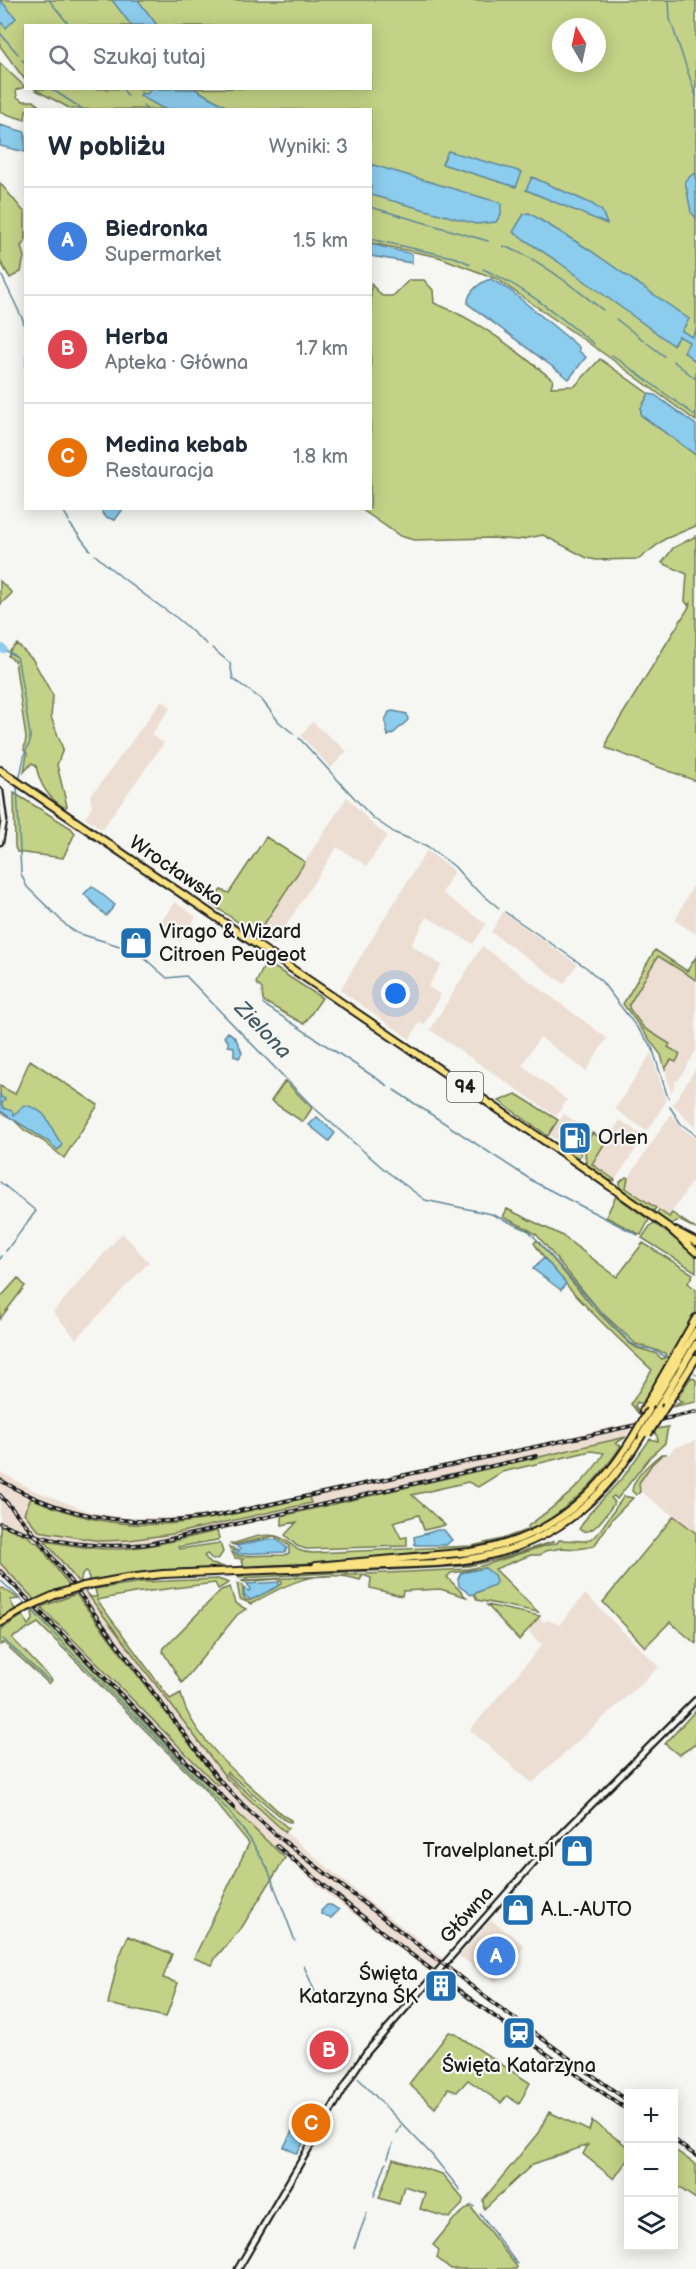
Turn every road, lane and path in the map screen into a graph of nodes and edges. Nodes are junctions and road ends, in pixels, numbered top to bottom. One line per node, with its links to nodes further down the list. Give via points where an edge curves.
1 (1, 772): 4 (main road, Wrocławska / 94)
2 (0, 791): 3 (street, via 4,821)
3 (0, 842)
4 (668, 1227): 5 (main road, 94); 6 (main road, 94)
5 (696, 1242)
6 (696, 1252)
7 (696, 1318): 12 (main road)
8 (696, 1331): 12 (main road)
9 (696, 1344): 11 (main road)
10 (696, 1358): 11 (main road)
11 (662, 1407): 13 (main road, bridge)
12 (646, 1410): 13 (main road, bridge)
13 (643, 1433): 14 (main road, bridge, via 633,1437 612,1469 583,1501 520,1539 470,1552); 14 (main road, via 608,1485 580,1512 547,1534 513,1549 459,1561)
14 (297, 1568): 15 (main road, bridge, via 146,1576 83,1586 57,1594)
15 (0, 1623)
16 (696, 1700): 17 (street, Główna, via 535,1861 366,2053)
17 (238, 2269)

